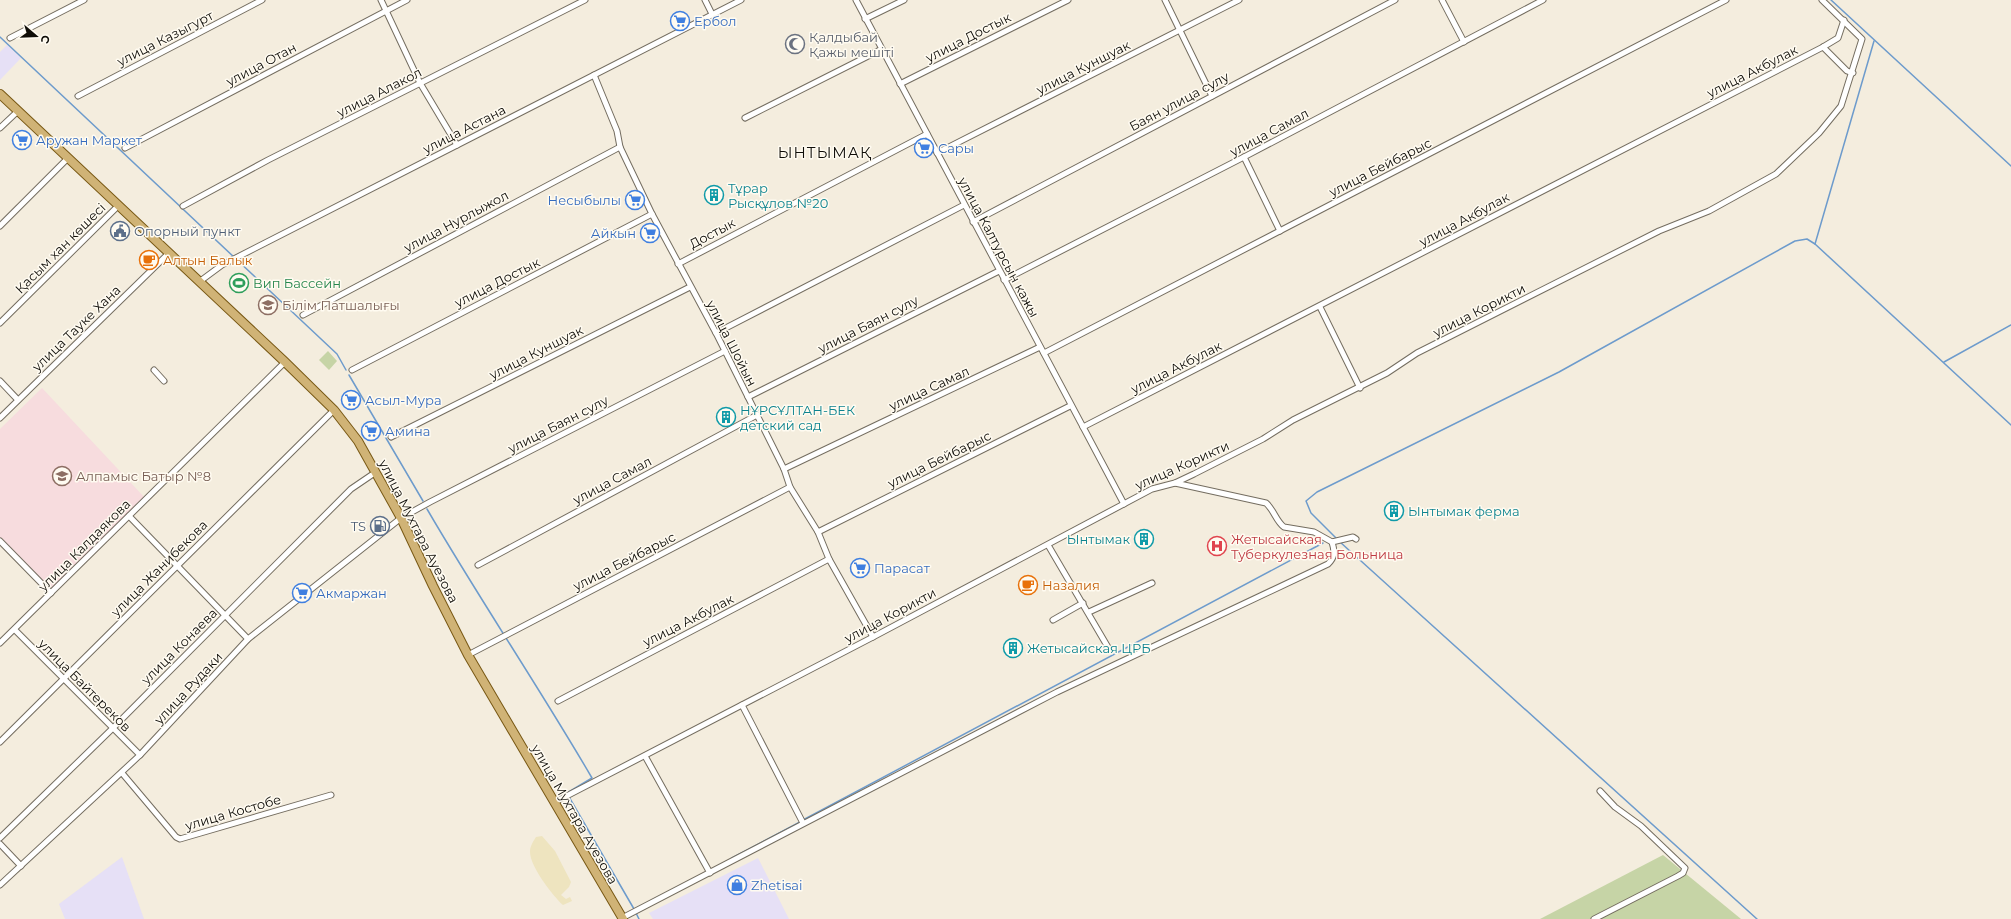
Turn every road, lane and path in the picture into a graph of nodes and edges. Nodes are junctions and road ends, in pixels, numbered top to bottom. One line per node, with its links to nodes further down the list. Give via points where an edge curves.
1 (84, 0): 23 (street)
2 (262, 0): 32 (street, улица Казыгурт)
3 (381, 0): 18 (street)
4 (408, 0): 18 (street, улица Отан)
5 (585, 0): 29 (street, улица Алакол)
6 (705, 0): 19 (street)
7 (741, 0): 19 (street, улица Астана)
8 (856, 0): 20 (street, улица Калтурсын кажы)
9 (904, 0): 20 (street)
10 (1068, 0): 30 (street, улица Достык)
11 (1165, 0): 22 (street)
12 (1238, 0): 22 (street, улица Куншуак)
13 (1395, 0): 33 (street, Баян улица сулу)
14 (1442, 0): 24 (street)
15 (1543, 0): 24 (street, улица Самал)
16 (1726, 0): 50 (street, улица Бейбарыс)
17 (1822, 0): 21 (street)
18 (386, 11): 29 (street); 40 (street, улица Отан)
19 (712, 14): 28 (street, улица Астана)
20 (865, 19): 26 (street, улица Калтурсын кажы)
21 (1844, 20): 25 (street, улица Акбулак, via 1838,38); 27 (street, улица Корикти, via 1862,39)
22 (1180, 31): 33 (street); 41 (street, улица Куншуак)
23 (10, 38)
24 (1464, 42): 42 (street, улица Самал)
25 (1823, 47): 27 (street); 57 (street, улица Акбулак)
26 (882, 49): 30 (street, улица Калтурсын кажы); 35 (street)
27 (1853, 73): 69 (street, улица Корикти, via 1841,106 1819,133 1776,174 1709,210 1659,231 1417,354)
28 (594, 75): 38 (street, улица Астана); 39 (street, улица Шойын, via 617,131)
29 (420, 83): 38 (street); 46 (street, улица Алакол)
30 (900, 84): 37 (street, улица Калтурсын кажы)
31 (0, 94): 34 (main road, улица Мухтара Ауезова)
32 (78, 96)
33 (1212, 96): 48 (street, Баян улица сулу)
34 (18, 111): 36 (street); 43 (main road, улица Мухтара Ауезова)
35 (745, 118)
36 (0, 128)
37 (927, 134): 41 (street, улица Калтурсын кажы); 52 (street, Достык)
38 (457, 145): 55 (street, улица Астана, via 222,266)
39 (620, 147): 47 (street, улица Шойын); 58 (street, улица Нурлыжол)
40 (125, 148)
41 (937, 153): 45 (street, улица Калтурсын кажы)
42 (1244, 157): 50 (street); 54 (street, улица Самал)
43 (68, 158): 44 (main road, улица Мухтара Ауезова); 49 (street)
44 (118, 205): 51 (main road, улица Мухтара Ауезова); 59 (street, Қасым хан көшесі)
45 (964, 205): 48 (street, улица Калтурсын кажы); 60 (street)
46 (183, 206)
47 (652, 214): 52 (street, улица Шойын); 66 (street, улица Достык)
48 (973, 222): 53 (street, улица Калтурсын кажы)
49 (0, 226)
50 (1280, 231): 63 (street, улица Бейбарыс)
51 (168, 254): 55 (main road, улица Мухтара Ауезова); 71 (street, улица Тауке Хана)
52 (678, 264): 56 (street, улица Шойын)
53 (999, 271): 54 (street, улица Калтурсын кажы); 70 (street, улица Баян сулу)
54 (1004, 280): 61 (street, улица Калтурсын кажы)
55 (199, 282): 64 (main road, улица Мухтара Ауезова)
56 (690, 287): 60 (street, улица Шойын); 77 (street, улица Куншуак)
57 (1320, 306): 69 (street); 76 (street, улица Акбулак)
58 (303, 315)
59 (0, 323)
60 (716, 333): 62 (street, улица Шойын)
61 (1040, 347): 63 (street, улица Калтурсын кажы); 78 (street, улица Самал)
62 (725, 351): 70 (street, улица Шойын); 84 (street, улица Баян сулу)
63 (1044, 353): 72 (street, улица Калтурсын кажы)
64 (285, 362): 73 (main road, улица Мухтара Ауезова); 83 (street, улица Калдаякова)
65 (154, 370): 68 (street)
66 (352, 370)
67 (0, 381): 71 (street)
68 (164, 381)
69 (1360, 388): 80 (street, улица Корикти, via 1293,420 1263,439)
70 (748, 397): 74 (street, улица Шойын)
71 (18, 400): 75 (street, улица Тауке Хана)
72 (1070, 406): 76 (street, улица Калтурсын кажы); 85 (street, улица Бейбарыс)
73 (334, 410): 79 (main road, улица Мухтара Ауезова, via 358,441); 91 (street, улица Жанибекова)
74 (757, 415): 78 (street, улица Шойын); 92 (street, улица Самал)
75 (0, 418)
76 (1083, 427): 82 (street, улица Калтурсын кажы)
77 (391, 437)
78 (784, 468): 81 (street, улица Шойын)
79 (376, 472): 84 (main road, улица Мухтара Ауезова); 97 (street, улица Конаева, via 351,489)
80 (1175, 483): 82 (street, улица Корикти, via 1152,489); 88 (street, via 1266,503 1284,527 1314,532)
81 (790, 487): 85 (street, улица Шойын); 104 (street, улица Бейбарыс)
82 (1124, 504): 89 (street, улица Корикти)
83 (129, 516): 91 (street); 94 (street, улица Калдаякова)
84 (401, 518): 101 (street, улица Рудаки); 104 (main road, улица Мухтара Ауезова)
85 (818, 532): 90 (street, улица Шойын)
86 (1356, 539): 88 (street, via 1353,537)
87 (0, 541): 94 (street)
88 (1336, 541): 116 (street, via 1333,559 1328,564 1057,692)
89 (1048, 545): 95 (street); 100 (street, улица Корикти)
90 (830, 560): 100 (street, улица Шойын); 106 (street, улица Акбулак)
91 (177, 565): 97 (street); 105 (street, улица Жанибекова)
92 (478, 565)
93 (1152, 583): 96 (street)
94 (50, 593): 99 (street, улица Калдаякова)
95 (1084, 603): 96 (street); 98 (street)
96 (1089, 612): 103 (street)
97 (226, 615): 101 (street); 108 (street, улица Конаева)
98 (1053, 620)
99 (14, 630): 102 (street, улица Калдаякова); 105 (street, улица Байтереков)
100 (873, 637): 107 (street, улица Корикти)
101 (248, 639): 110 (street, улица Рудаки)
102 (0, 642)
103 (1109, 649)
104 (468, 655): 115 (main road, улица Мухтара Ауезова)
105 (64, 678): 108 (street, улица Байтереков); 109 (street, улица Жанибекова)
106 (558, 701)
107 (742, 705): 111 (street, улица Корикти); 116 (street)
108 (113, 728): 110 (street, улица Байтереков); 117 (street, улица Конаева)
109 (0, 742)
110 (140, 755): 112 (street, улица Рудаки)
111 (645, 756): 115 (street, улица Корикти); 120 (street)
112 (122, 773): 114 (street, улица Костобе, via 176,838 180,839); 119 (street, улица Рудаки)
113 (1600, 791): 123 (street, via 1685,868 1678,876)
114 (331, 795)
115 (555, 802): 122 (main road, улица Мухтара Ауезова)
116 (803, 823): 120 (street)
117 (0, 838)
118 (0, 844): 119 (street)
119 (21, 866): 121 (street, улица Рудаки)
120 (709, 871): 122 (street)
121 (0, 885)
122 (623, 918)
123 (1594, 919)

